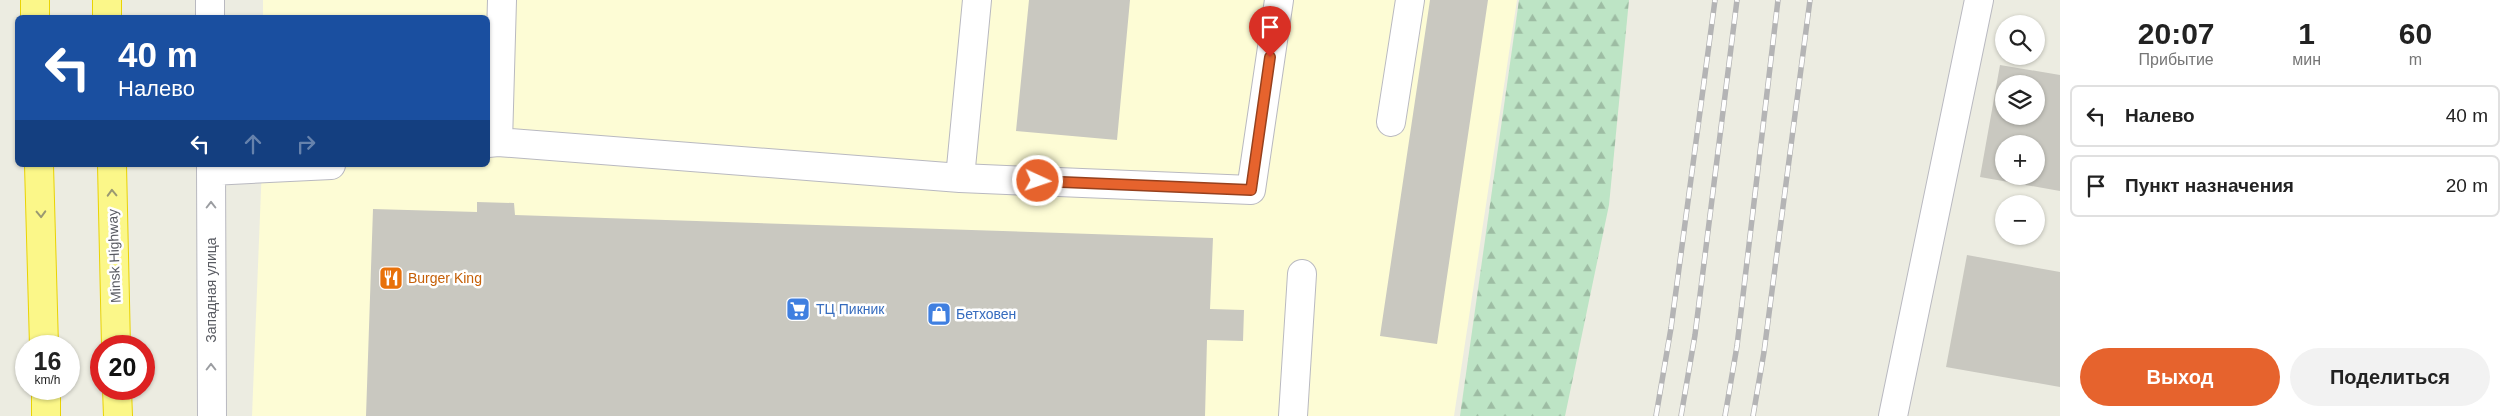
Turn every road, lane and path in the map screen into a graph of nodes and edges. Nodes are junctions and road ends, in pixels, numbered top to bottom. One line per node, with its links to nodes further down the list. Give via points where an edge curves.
1 (35, 0): 9 (highway)
2 (107, 0): 10 (highway)
3 (210, 0): 11 (street)
4 (502, 0): 13 (street)
5 (977, 0): 18 (street)
6 (1279, 0): 18 (street, via 1251,190)
7 (1410, 0): 12 (street)
8 (1979, 0): 28 (street)
9 (35, 15)
10 (107, 15)
11 (210, 15)
12 (1391, 122)
13 (493, 143): 18 (street)
14 (40, 167): 20 (highway, one-way to 20)
15 (112, 167): 21 (highway, Minsk Highway, one-way to 15)
16 (250, 167): 17 (street)
17 (210, 168): 26 (street, Западная улица, one-way to 17)
18 (960, 178)
19 (1302, 274): 27 (street)
20 (44, 335)
21 (116, 335)
22 (46, 400): 24 (highway)
23 (117, 400): 25 (highway)
24 (46, 416)
25 (118, 416)
26 (212, 416)
27 (1293, 416)
28 (1893, 416)

